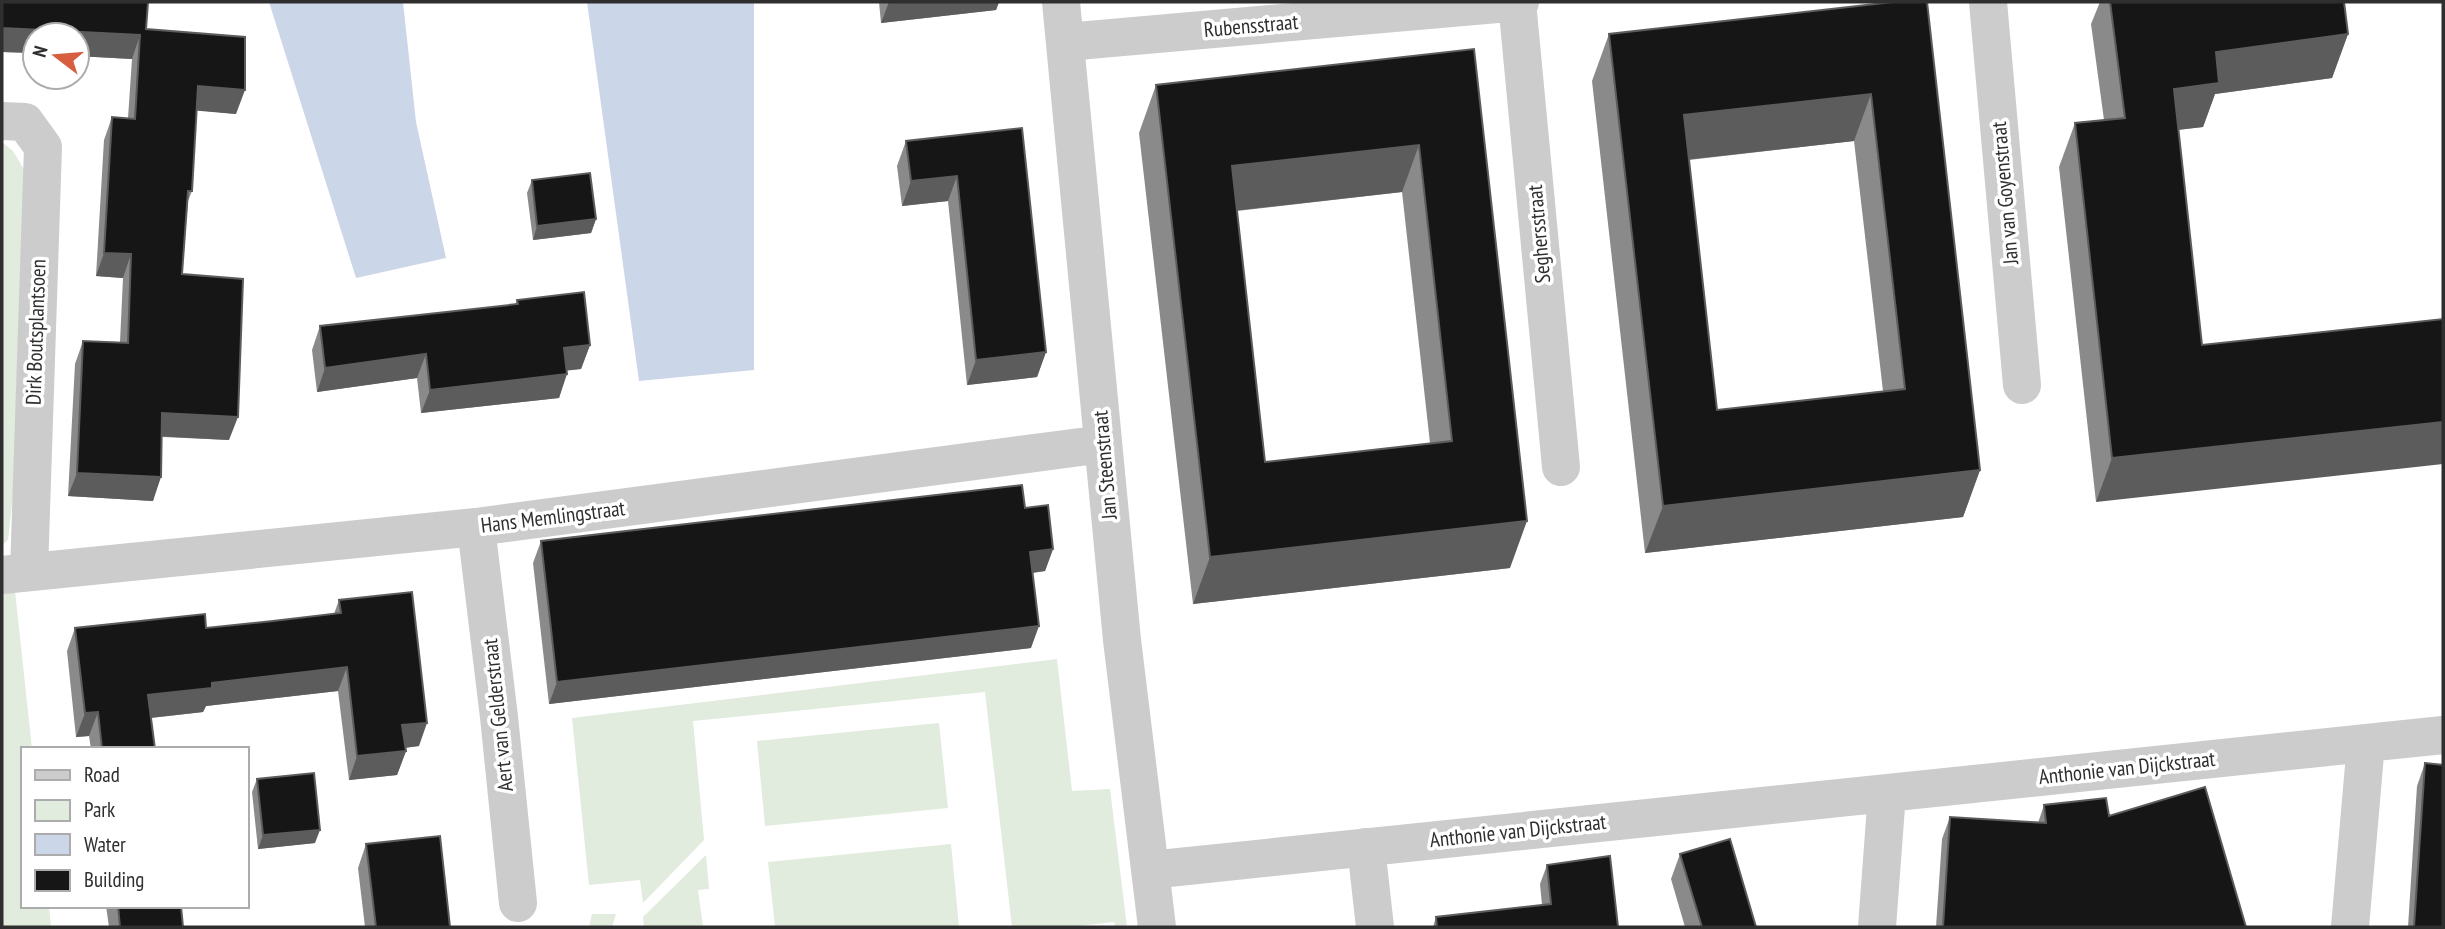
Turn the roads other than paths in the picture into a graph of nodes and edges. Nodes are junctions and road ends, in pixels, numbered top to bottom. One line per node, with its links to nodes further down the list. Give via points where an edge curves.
1 (1061, 2): 4 (street, Jan Steenstraat)
2 (1518, 2): 4 (street, Rubensstraat); 8 (street, Seghersstraat)
3 (1988, 2): 6 (street, Jan van Goyenstraat)
4 (1066, 43): 7 (street, Jan Steenstraat)
5 (2, 121): 10 (street, Dirk Boutsplantsoen, via 25,122 43,147)
6 (2022, 385)
7 (1103, 444): 9 (street, Hans Memlingstraat); 15 (street, Jan Steenstraat)
8 (1561, 467)
9 (476, 527): 10 (street, Hans Memlingstraat); 16 (street, Aert van Gelderstraat)
10 (15, 573)
11 (2443, 735): 12 (street, Anthonie van Dijckstraat)
12 (2366, 743): 13 (street, Anthonie van Dijckstraat); 20 (street)
13 (1887, 793): 14 (street, Anthonie van Dijckstraat); 19 (street)
14 (1366, 847): 15 (street, Anthonie van Dijckstraat); 18 (street)
15 (1150, 870): 17 (street, Jan Steenstraat)
16 (518, 903)
17 (1157, 927)
18 (1375, 927)
19 (1877, 927)
20 (2350, 927)

